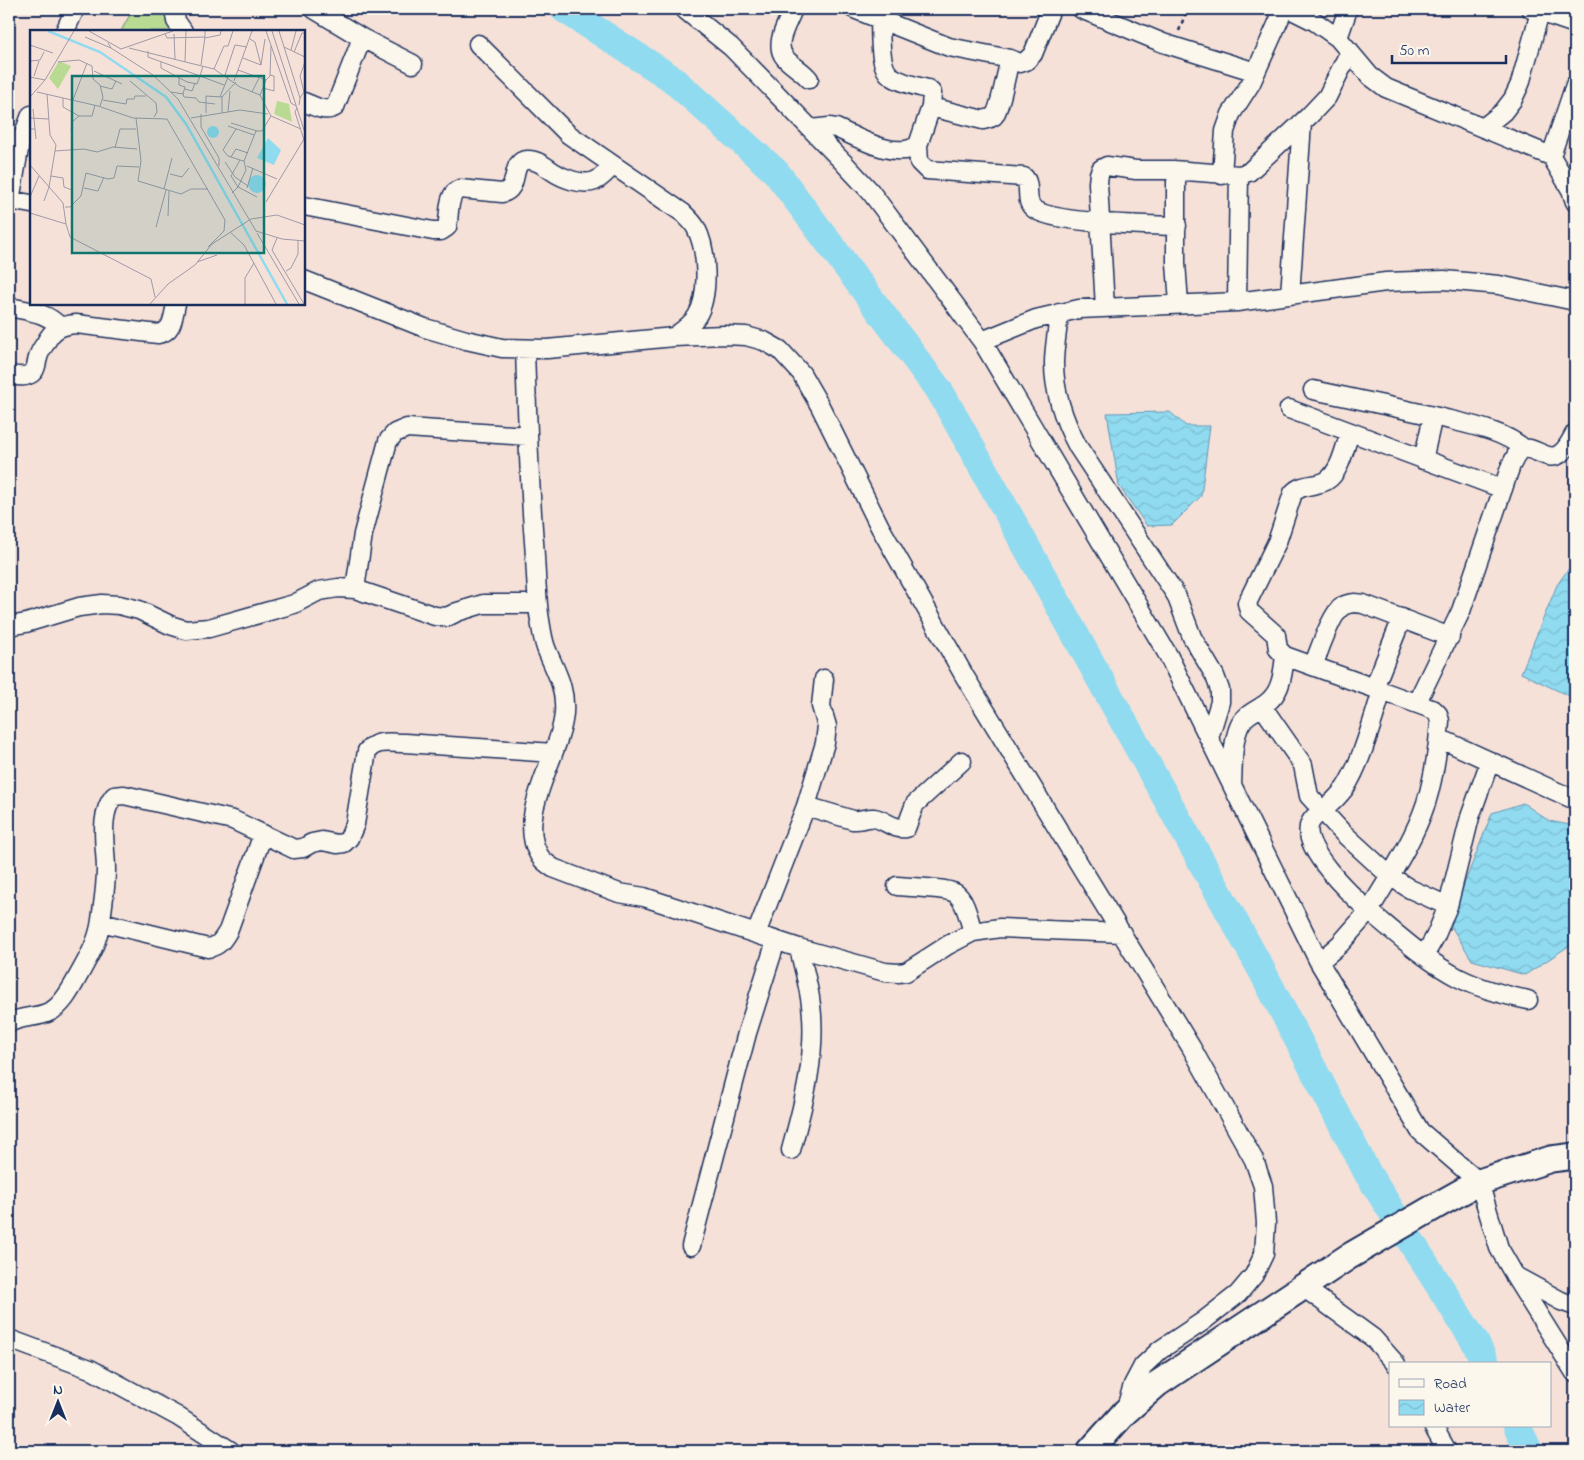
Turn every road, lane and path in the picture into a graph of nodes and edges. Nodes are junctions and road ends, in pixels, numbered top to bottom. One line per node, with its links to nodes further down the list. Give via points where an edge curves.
1 (75, 9): 16 (street)
2 (174, 9): 17 (street)
3 (314, 9): 18 (street)
4 (684, 9): 32 (street, via 731,47)
5 (793, 9): 25 (street, via 780,45 781,52)
6 (854, 9): 14 (street)
7 (1051, 9): 22 (street, via 1030,58 1020,63)
8 (1081, 9): 21 (street)
9 (1187, 9): 21 (path)
10 (1284, 9): 24 (street)
11 (1290, 9): 20 (street, via 1314,21)
12 (1348, 9): 20 (street)
13 (1535, 10): 15 (street); 31 (street, via 1520,84 1503,112)
14 (880, 19): 22 (street, via 949,47); 28 (street, via 882,60 886,71 898,80 932,93)
15 (1575, 24)
16 (65, 30)
17 (181, 30)
18 (362, 38): 23 (street); 27 (street, via 335,107 324,110)
19 (478, 44): 35 (street, via 568,134)
20 (1344, 45): 30 (street, via 1327,96); 31 (street, via 1370,76 1386,88)
21 (1172, 46): 24 (street)
22 (1010, 59): 28 (street, via 999,104 995,115 989,119)
23 (413, 64)
24 (1256, 72): 37 (street, via 1225,131)
25 (809, 79)
26 (1574, 92): 34 (street)
27 (305, 102)
28 (931, 106): 33 (street)
29 (30, 117): 38 (street, via 20,144)
30 (1302, 123): 37 (street, via 1249,172); 45 (street)
31 (1483, 128): 34 (street)
32 (811, 129): 33 (street, via 836,128 880,148 906,150); 55 (street, via 870,191)
33 (918, 145): 42 (street, via 920,162 927,170 1024,177 1028,184 1028,200 1038,212)
34 (1551, 156): 39 (street)
35 (613, 166): 41 (street, via 598,180 585,183 527,160 518,165 508,192 455,191 451,195 447,227 442,231); 54 (street, via 683,213 695,225 701,239 705,259 702,305 692,323)
36 (1179, 171): 37 (street); 42 (street, via 1107,166 1102,169 1098,183); 43 (street, via 1176,182)
37 (1230, 175): 47 (street)
38 (9, 200): 40 (street)
39 (1575, 202)
40 (30, 204)
41 (305, 206)
42 (1102, 222): 43 (street); 51 (street)
43 (1177, 226): 48 (street)
44 (305, 280): 56 (street, via 426,328 502,348)
45 (1290, 295): 46 (street, via 1386,282 1444,280 1499,285); 47 (street)
46 (1575, 301)
47 (1237, 302): 48 (street)
48 (1179, 303): 51 (street)
49 (176, 305): 53 (street, via 170,327 158,334 76,324)
50 (9, 306): 53 (street, via 43,314)
51 (1105, 308): 52 (street)
52 (1060, 313): 55 (street); 78 (street, via 1054,362 1055,382 1065,422 1078,448 1176,595 1192,637 1216,676 1220,702)
53 (60, 327): 57 (street, via 46,341 32,373)
54 (674, 337): 56 (street); 94 (street, via 724,335 764,341 780,350 801,373 880,527 960,669)
55 (982, 341): 78 (street, via 1168,655)
56 (525, 349): 63 (street)
57 (9, 375)
58 (1313, 390): 60 (street)
59 (1289, 409): 61 (street)
60 (1433, 416): 64 (street, via 1487,430 1518,443); 65 (street)
61 (1350, 432): 65 (street); 72 (street, via 1332,475 1325,481 1297,488 1277,542 1247,603 1249,611 1276,635 1278,649)
62 (1575, 433): 64 (street, via 1563,452 1556,456)
63 (527, 436): 67 (street, via 407,428 395,433 388,441 363,534); 68 (street)
64 (1524, 449): 66 (street, via 1511,465)
65 (1422, 460): 66 (street)
66 (1503, 489): 71 (street)
67 (355, 589): 68 (street, via 435,616 447,617 484,604); 70 (street, via 319,591 294,604 209,628 186,630 139,610 102,604)
68 (538, 604): 80 (street, via 546,648 561,680 564,699 564,715)
69 (1402, 618): 71 (street); 73 (street, via 1363,604 1351,603 1342,607 1334,616); 75 (street)
70 (9, 626)
71 (1450, 637): 76 (street)
72 (1285, 656): 73 (street); 77 (street, via 1279,688)
73 (1313, 666): 75 (street)
74 (824, 679): 85 (street, via 821,706 826,743)
75 (1378, 690): 76 (street); 86 (street, via 1356,765 1345,787)
76 (1417, 702): 79 (street, via 1438,714)
77 (1262, 706): 83 (street, via 1246,716 1239,726); 86 (street, via 1303,766 1309,796)
78 (1209, 738): 83 (street)
79 (1439, 738): 82 (street); 88 (street, via 1426,803 1414,833)
80 (553, 753): 87 (street, via 382,742 372,745 367,751 355,824 344,843 312,843 294,849); 95 (street, via 533,815 533,840 544,862 619,893 644,897)
81 (962, 761): 85 (street, via 915,804 906,828 899,829 873,818 853,820)
82 (1490, 761): 84 (street); 90 (street, via 1470,818)
83 (1232, 785): 99 (street)
84 (1575, 800)
85 (806, 806): 95 (street)
86 (1322, 810): 88 (street); 91 (street, via 1311,820 1309,838 1349,894)
87 (263, 834): 92 (street, via 228,931 216,947 208,948); 92 (street, via 218,816 124,795 114,796 107,804 105,817 106,872)
88 (1390, 876): 90 (street); 91 (street)
89 (897, 886): 93 (street, via 955,893 963,903)
90 (1448, 906): 98 (street)
91 (1369, 912): 98 (street); 99 (street)
92 (101, 922): 101 (street, via 95,945 59,1005 50,1012)
93 (973, 932): 94 (street, via 1000,928); 97 (street, via 898,974)
94 (1122, 933): 112 (street, via 1254,1160 1263,1186 1266,1224 1264,1254 1254,1276 1238,1294 1143,1366)
95 (756, 934): 96 (street)
96 (776, 941): 97 (street); 105 (street, via 747,1033)
97 (799, 948): 102 (street, via 811,1004 812,1055 806,1098)
98 (1424, 956): 100 (street, via 1458,978 1495,993)
99 (1319, 962): 104 (street, via 1420,1131)
100 (1528, 1000)
101 (9, 1023)
102 (791, 1150)
103 (1575, 1156): 104 (street, via 1551,1159)
104 (1479, 1182): 106 (street, via 1499,1248); 107 (street, via 1348,1257)
105 (692, 1246)
106 (1515, 1276): 108 (street); 111 (street)
107 (1303, 1287): 110 (street, via 1373,1338); 112 (street, via 1157,1384)
108 (1575, 1306)
109 (9, 1339): 114 (street, via 90,1369 177,1416)
110 (1394, 1362)
111 (1575, 1373)
112 (1125, 1412): 115 (street)
113 (1434, 1428): 116 (street)
114 (231, 1451)
115 (1090, 1451)
116 (1447, 1451)

